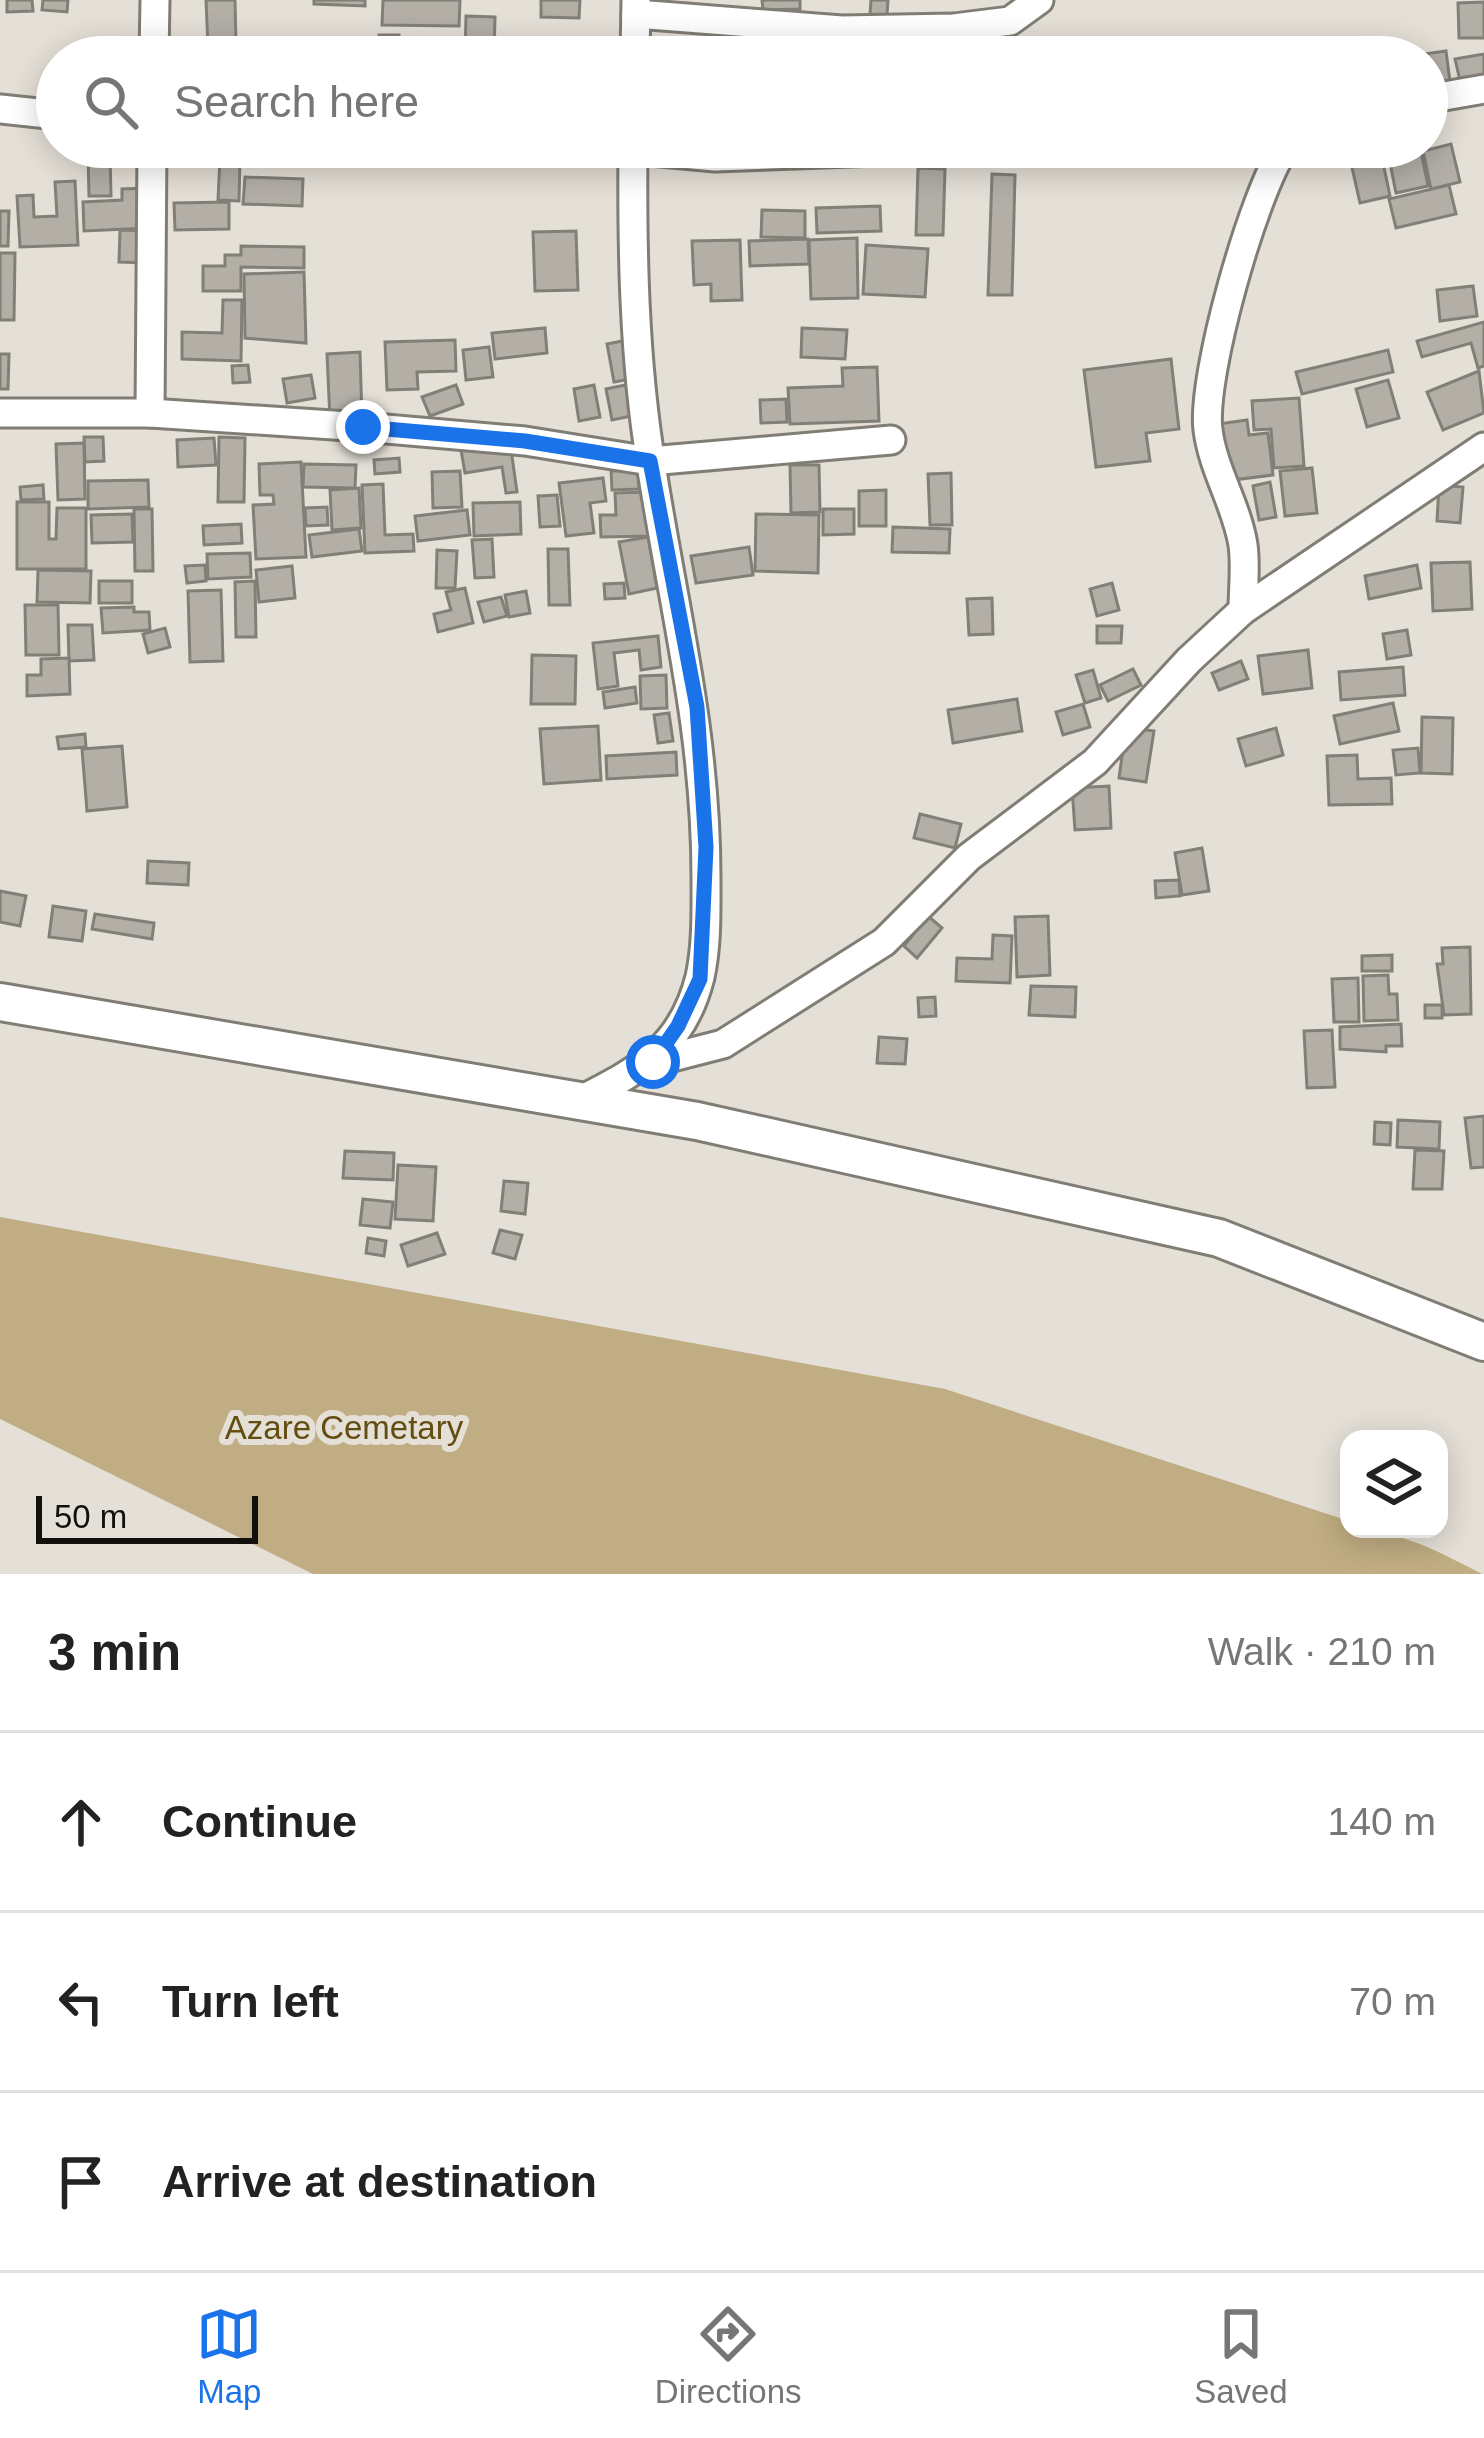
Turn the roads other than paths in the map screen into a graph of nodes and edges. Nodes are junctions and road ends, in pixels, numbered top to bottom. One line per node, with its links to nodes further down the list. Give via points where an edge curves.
1 (155, 0): 4 (street)
2 (1039, 0): 3 (street, via 1010,21 842,30)
3 (636, 7)
4 (154, 36)
5 (1484, 89): 6 (street)
6 (1448, 95)
7 (0, 110): 8 (street)
8 (36, 113)
9 (152, 168): 13 (street)
10 (625, 168): 16 (street)
11 (1270, 168): 17 (street, via 1244,247 1207,428 1243,545)
12 (0, 413): 13 (street)
13 (150, 413): 16 (street, via 525,441)
14 (891, 440): 16 (street)
15 (1484, 447): 17 (street)
16 (650, 461): 19 (street, via 697,707 706,847 700,979)
17 (1243, 610): 19 (street, via 1095,762 969,857 884,942 723,1044)
18 (0, 1002): 20 (street)
19 (653, 1062): 20 (street)
20 (579, 1101): 21 (street, via 1219,1238)
21 (1484, 1342)

